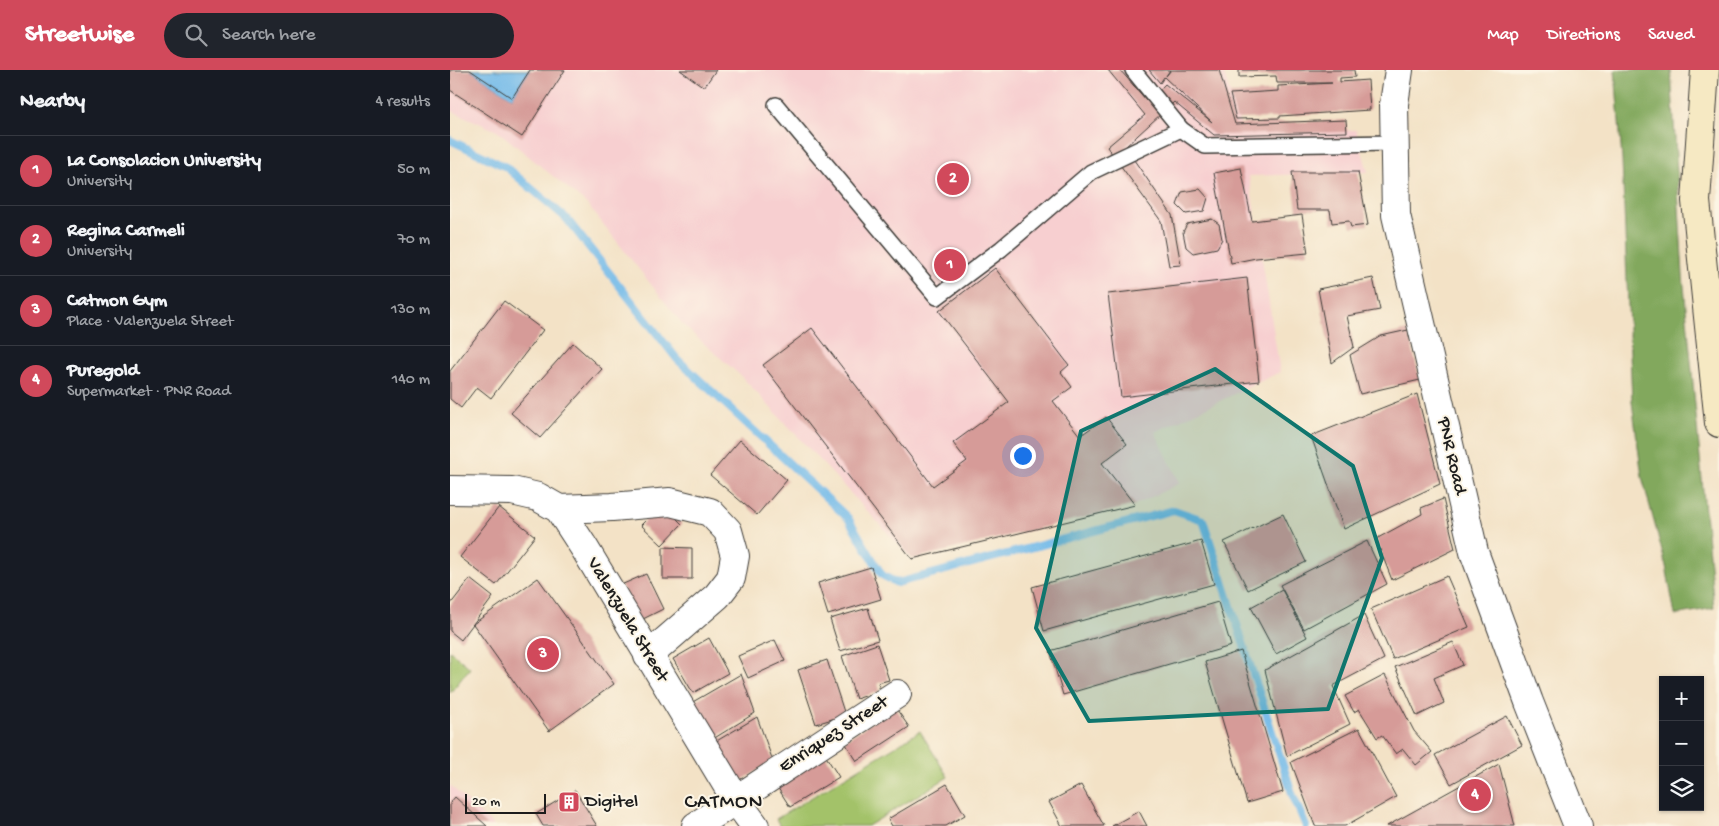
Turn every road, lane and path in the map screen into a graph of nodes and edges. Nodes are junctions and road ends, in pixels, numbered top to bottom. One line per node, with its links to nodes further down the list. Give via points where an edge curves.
1 (1133, 70): 5 (lane)
2 (1399, 70): 6 (street, PNR Road, via 1394,104)
3 (1705, 70): 7 (main road, via 1696,202)
4 (776, 105): 5 (lane, via 937,297 1001,249 1091,172)
5 (1181, 129): 6 (lane, via 1205,146)
6 (1394, 143): 15 (street, PNR Road, via 1396,215 1474,552)
7 (1719, 423)
8 (450, 490): 9 (street, Valenzuela Street, via 512,491 538,497)
9 (559, 509): 10 (street, Valenzuela Street); 10 (street, via 670,502 710,512 728,531 736,556 731,578 717,596)
10 (648, 656): 12 (street, Valenzuela Street)
11 (897, 694): 12 (street, Enriquez Street)
12 (736, 800): 13 (street, Enriquez Street); 14 (street, Valenzuela Street)
13 (696, 826)
14 (755, 826)
15 (1578, 826)

